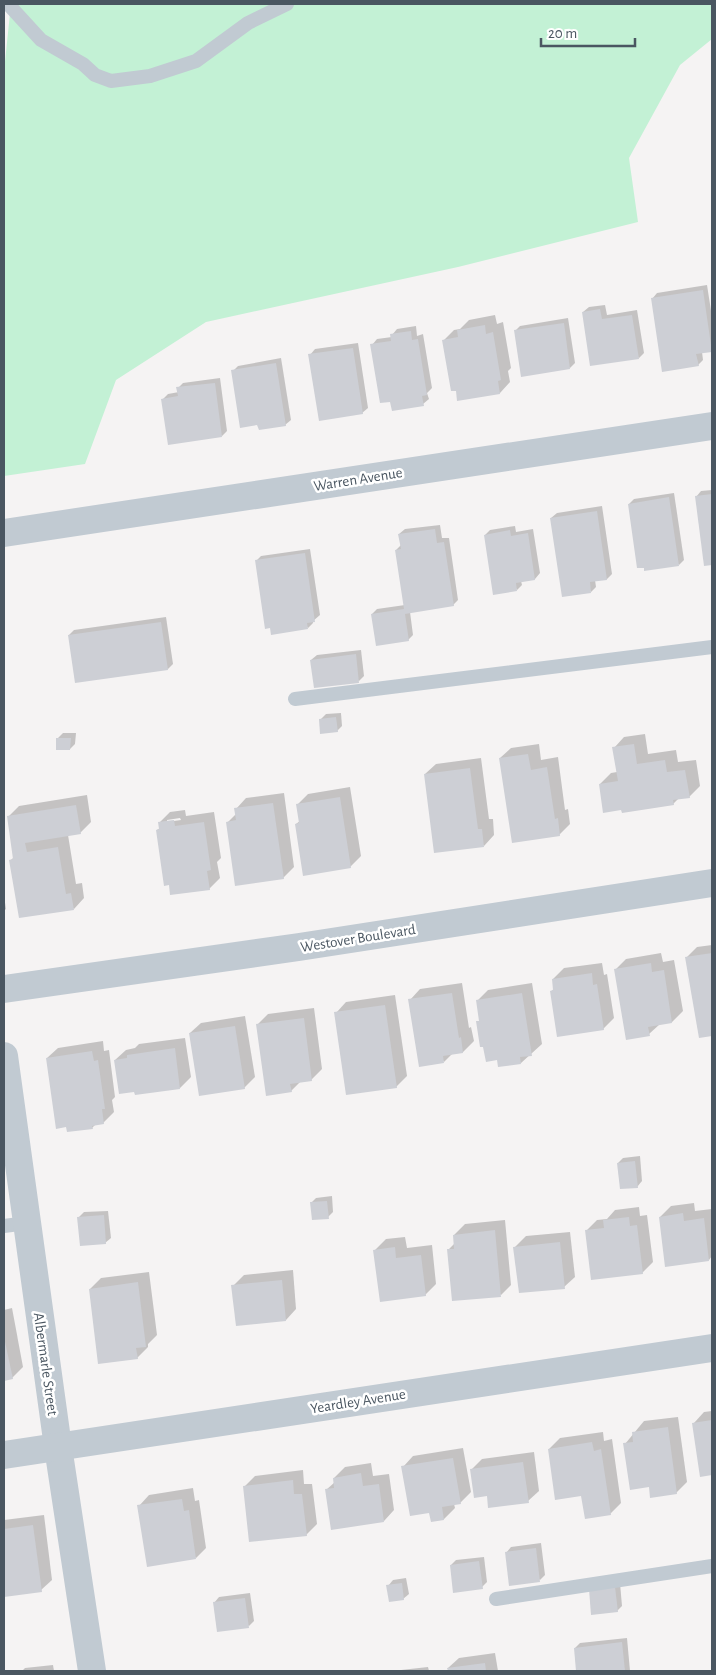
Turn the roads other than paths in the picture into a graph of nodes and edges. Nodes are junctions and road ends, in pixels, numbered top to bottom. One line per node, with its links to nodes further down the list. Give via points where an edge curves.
1 (8, 4): 2 (lane, via 41,40 83,64 95,75 110,81 150,76 196,61 248,23)
2 (286, 4)
3 (712, 426): 4 (street, Warren Avenue)
4 (4, 533)
5 (712, 647): 6 (lane)
6 (295, 698)
7 (712, 883): 8 (street, Westover Boulevard)
8 (4, 989)
9 (4, 1056): 10 (street, Albermarle Street)
10 (15, 1224): 12 (street, Albermarle Street)
11 (712, 1348): 12 (street, Yeardley Avenue)
12 (58, 1447): 13 (street, Yeardley Avenue); 16 (street, Albermarle Street)
13 (4, 1455)
14 (712, 1566): 15 (lane)
15 (496, 1599)
16 (92, 1671)

